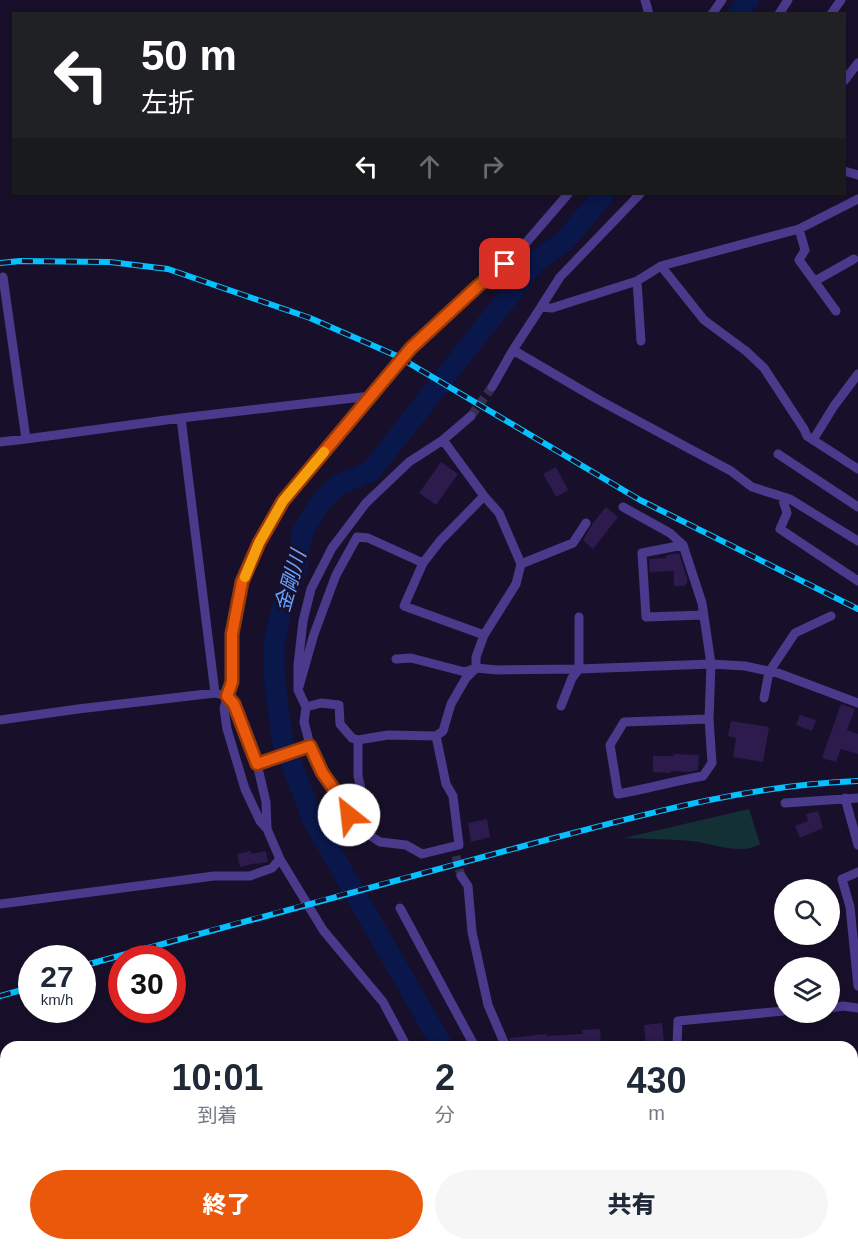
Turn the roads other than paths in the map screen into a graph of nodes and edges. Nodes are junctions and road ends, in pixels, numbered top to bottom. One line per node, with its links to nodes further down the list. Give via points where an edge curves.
1 (858, 63): 2 (street)
2 (846, 78)
3 (567, 195): 18 (street, via 518,252 411,348)
4 (639, 195): 12 (street, via 560,277)
5 (858, 199): 6 (street)
6 (799, 229): 8 (street); 11 (street, via 805,250 799,260)
7 (854, 259): 11 (street)
8 (661, 266): 10 (street); 23 (street, via 704,320 764,368)
9 (3, 277): 21 (street)
10 (637, 281): 12 (street, via 552,308); 14 (street)
11 (814, 281): 13 (street)
12 (541, 307): 15 (street)
13 (836, 311)
14 (641, 341)
15 (513, 350): 17 (street); 28 (street, via 731,471 752,487)
16 (858, 374): 23 (street)
17 (492, 387)
18 (371, 396): 20 (street); 48 (street, via 283,501 259,543 242,582 232,634 232,682)
19 (471, 416): 22 (street)
20 (181, 418): 21 (street); 47 (street)
21 (26, 439): 24 (street)
22 (443, 440): 27 (street); 46 (street, via 409,462 366,503 332,548 311,589 303,621)
23 (813, 440): 26 (street)
24 (0, 442)
25 (778, 454): 30 (street)
26 (858, 470)
27 (484, 496): 34 (street); 35 (street, via 499,513)
28 (782, 496): 32 (street); 36 (street, via 787,513 780,529)
29 (623, 507): 33 (street, via 670,533)
30 (858, 507)
31 (586, 523): 35 (street, via 573,543)
32 (858, 541)
33 (683, 545): 37 (street); 37 (street, via 642,553 646,618)
34 (423, 563): 40 (street, via 404,606); 46 (street, via 368,538 357,537 336,575)
35 (521, 564): 40 (street, via 516,584)
36 (858, 581)
37 (703, 615): 42 (street)
38 (831, 616): 45 (street, via 795,633)
39 (579, 617): 44 (street)
40 (484, 635): 43 (street, via 476,657)
41 (396, 659): 43 (street, via 411,658 465,672)
42 (711, 664): 44 (street); 45 (street); 53 (street)
43 (477, 668): 44 (street); 55 (street, via 466,678 451,705 443,731)
44 (579, 669): 51 (street)
45 (769, 672): 49 (street); 50 (street)
46 (298, 690): 52 (street)
47 (215, 693): 48 (street); 54 (street)
48 (227, 696): 58 (street); 63 (street, via 226,729 245,789)
49 (764, 698)
50 (858, 702)
51 (561, 706)
52 (306, 707): 56 (street, via 321,703 339,705 340,724); 57 (street, via 304,722)
53 (709, 719): 53 (street, via 712,763 703,776 618,794 610,745 624,722)
54 (0, 720)
55 (436, 736): 56 (street, via 388,735); 64 (street, via 446,784 453,796)
56 (358, 740): 62 (street, via 358,776 363,798)
57 (310, 746): 58 (street); 62 (street, via 342,801)
58 (261, 762): 63 (street)
59 (845, 798): 60 (street); 61 (street); 65 (street)
60 (858, 798)
61 (785, 803)
62 (351, 805): 64 (street, via 349,815 380,842 406,845 422,854)
63 (267, 829): 67 (street)
64 (459, 845): 66 (street)
65 (858, 845)
66 (456, 856)
67 (280, 859): 70 (street, via 272,868 250,876 214,876); 77 (street, via 322,930 383,1002)
68 (858, 872): 72 (street, via 842,879 850,907)
69 (461, 876): 79 (street, via 468,886 472,932 488,1005)
70 (0, 904)
71 (400, 908): 78 (street)
72 (858, 986)
73 (840, 1006): 74 (street)
74 (858, 1008)
75 (774, 1012): 81 (street, via 678,1021)
76 (672, 1020): 80 (street)
77 (404, 1041)
78 (472, 1041)
79 (503, 1041)
80 (677, 1041)
81 (678, 1041)

